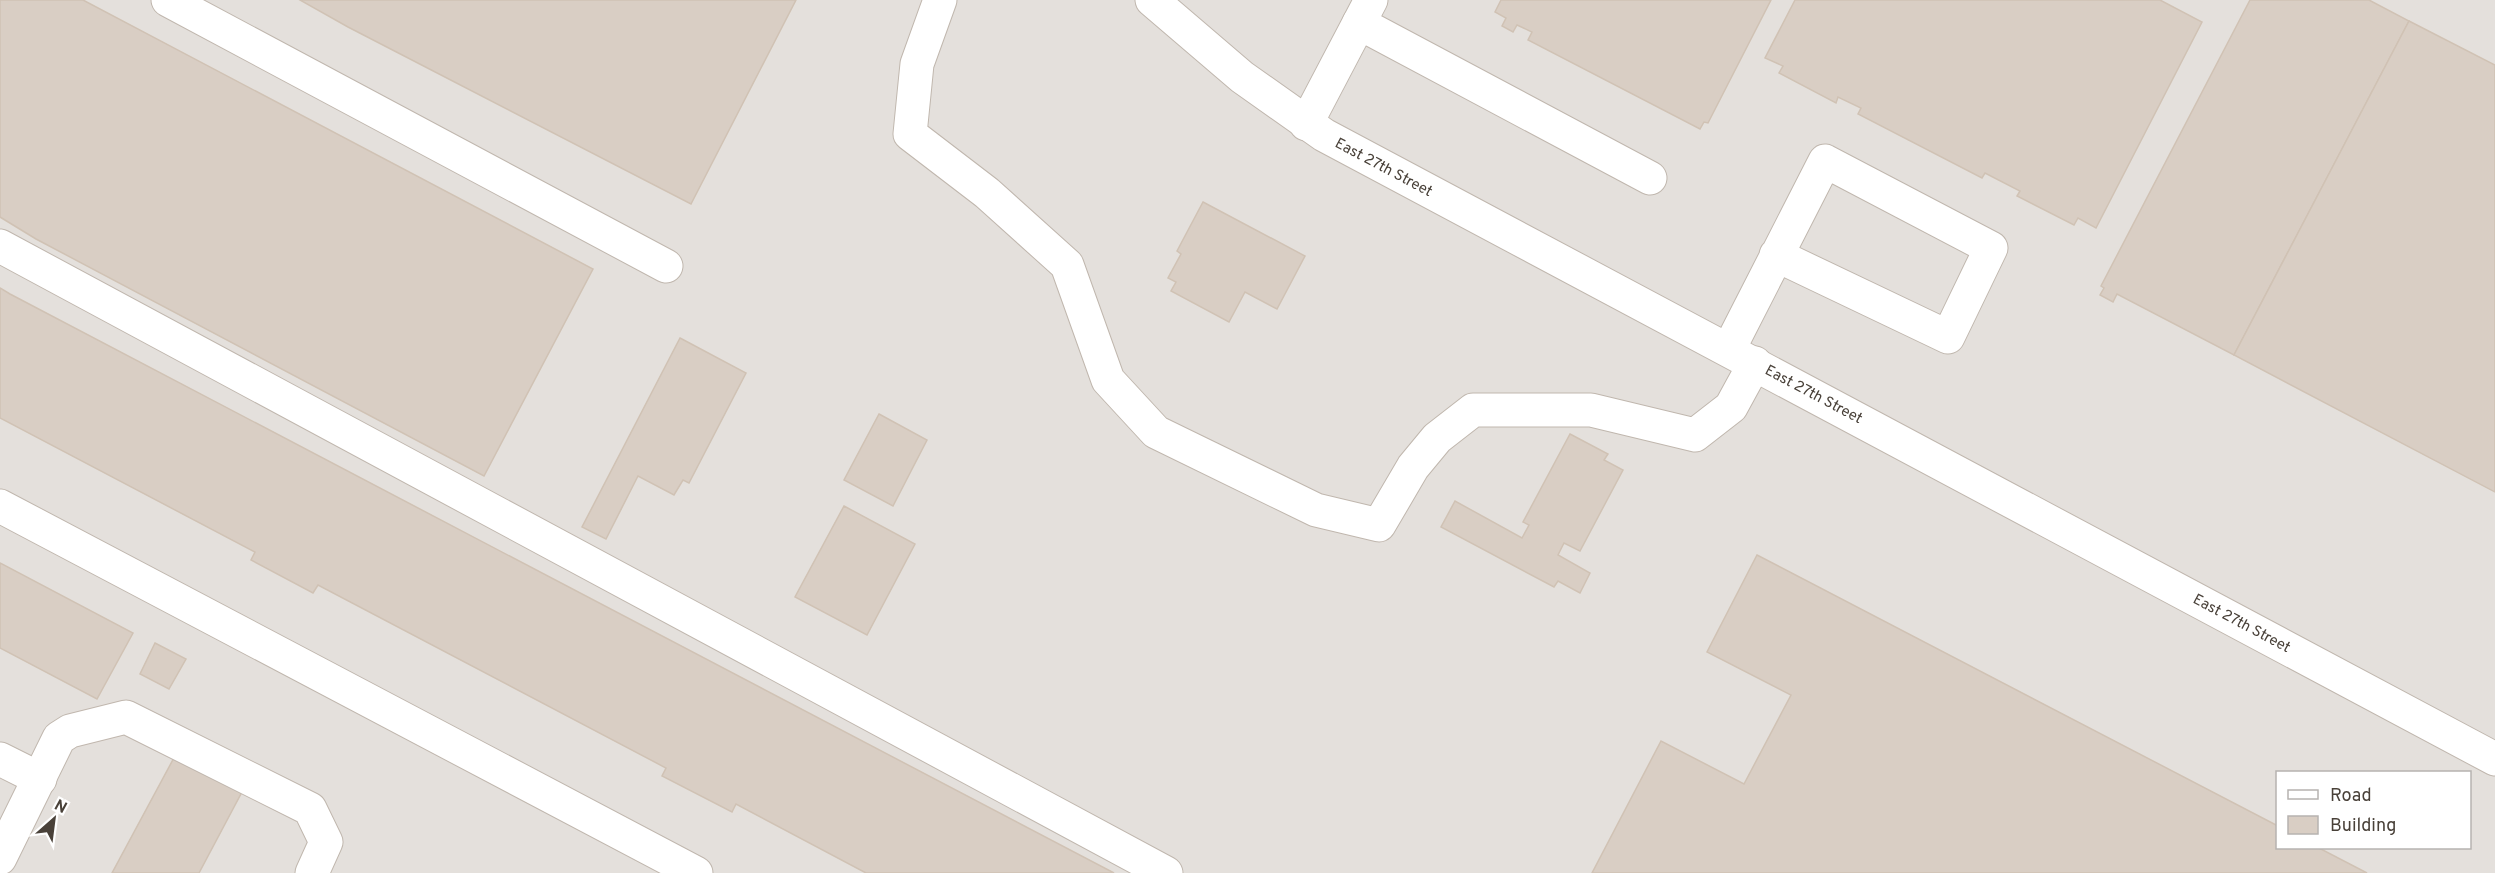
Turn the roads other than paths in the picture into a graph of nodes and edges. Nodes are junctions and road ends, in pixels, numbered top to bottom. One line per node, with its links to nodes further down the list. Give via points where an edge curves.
1 (168, 0): 9 (street)
2 (940, 0): 10 (street, via 917,64 910,134 987,193 1067,265 1108,380 1156,432 1316,510 1379,525 1413,467 1437,438 1473,410 1591,410 1695,435 1731,407)
3 (1152, 0): 5 (street, East 27th Street, via 1242,77)
4 (1365, 12): 5 (street); 6 (street)
5 (1306, 124): 10 (street, East 27th Street)
6 (1650, 178)
7 (0, 246): 18 (street)
8 (1776, 255): 8 (street, via 1825,161 1991,248 1948,337); 10 (street)
9 (666, 266)
10 (1742, 356): 13 (street, East 27th Street)
11 (0, 506): 17 (street)
12 (0, 759): 14 (street)
13 (2495, 759)
14 (40, 779): 15 (street); 16 (street, via 59,738 70,731 126,717 310,809 326,842)
15 (0, 858)
16 (312, 873)
17 (696, 873)
18 (1166, 873)

